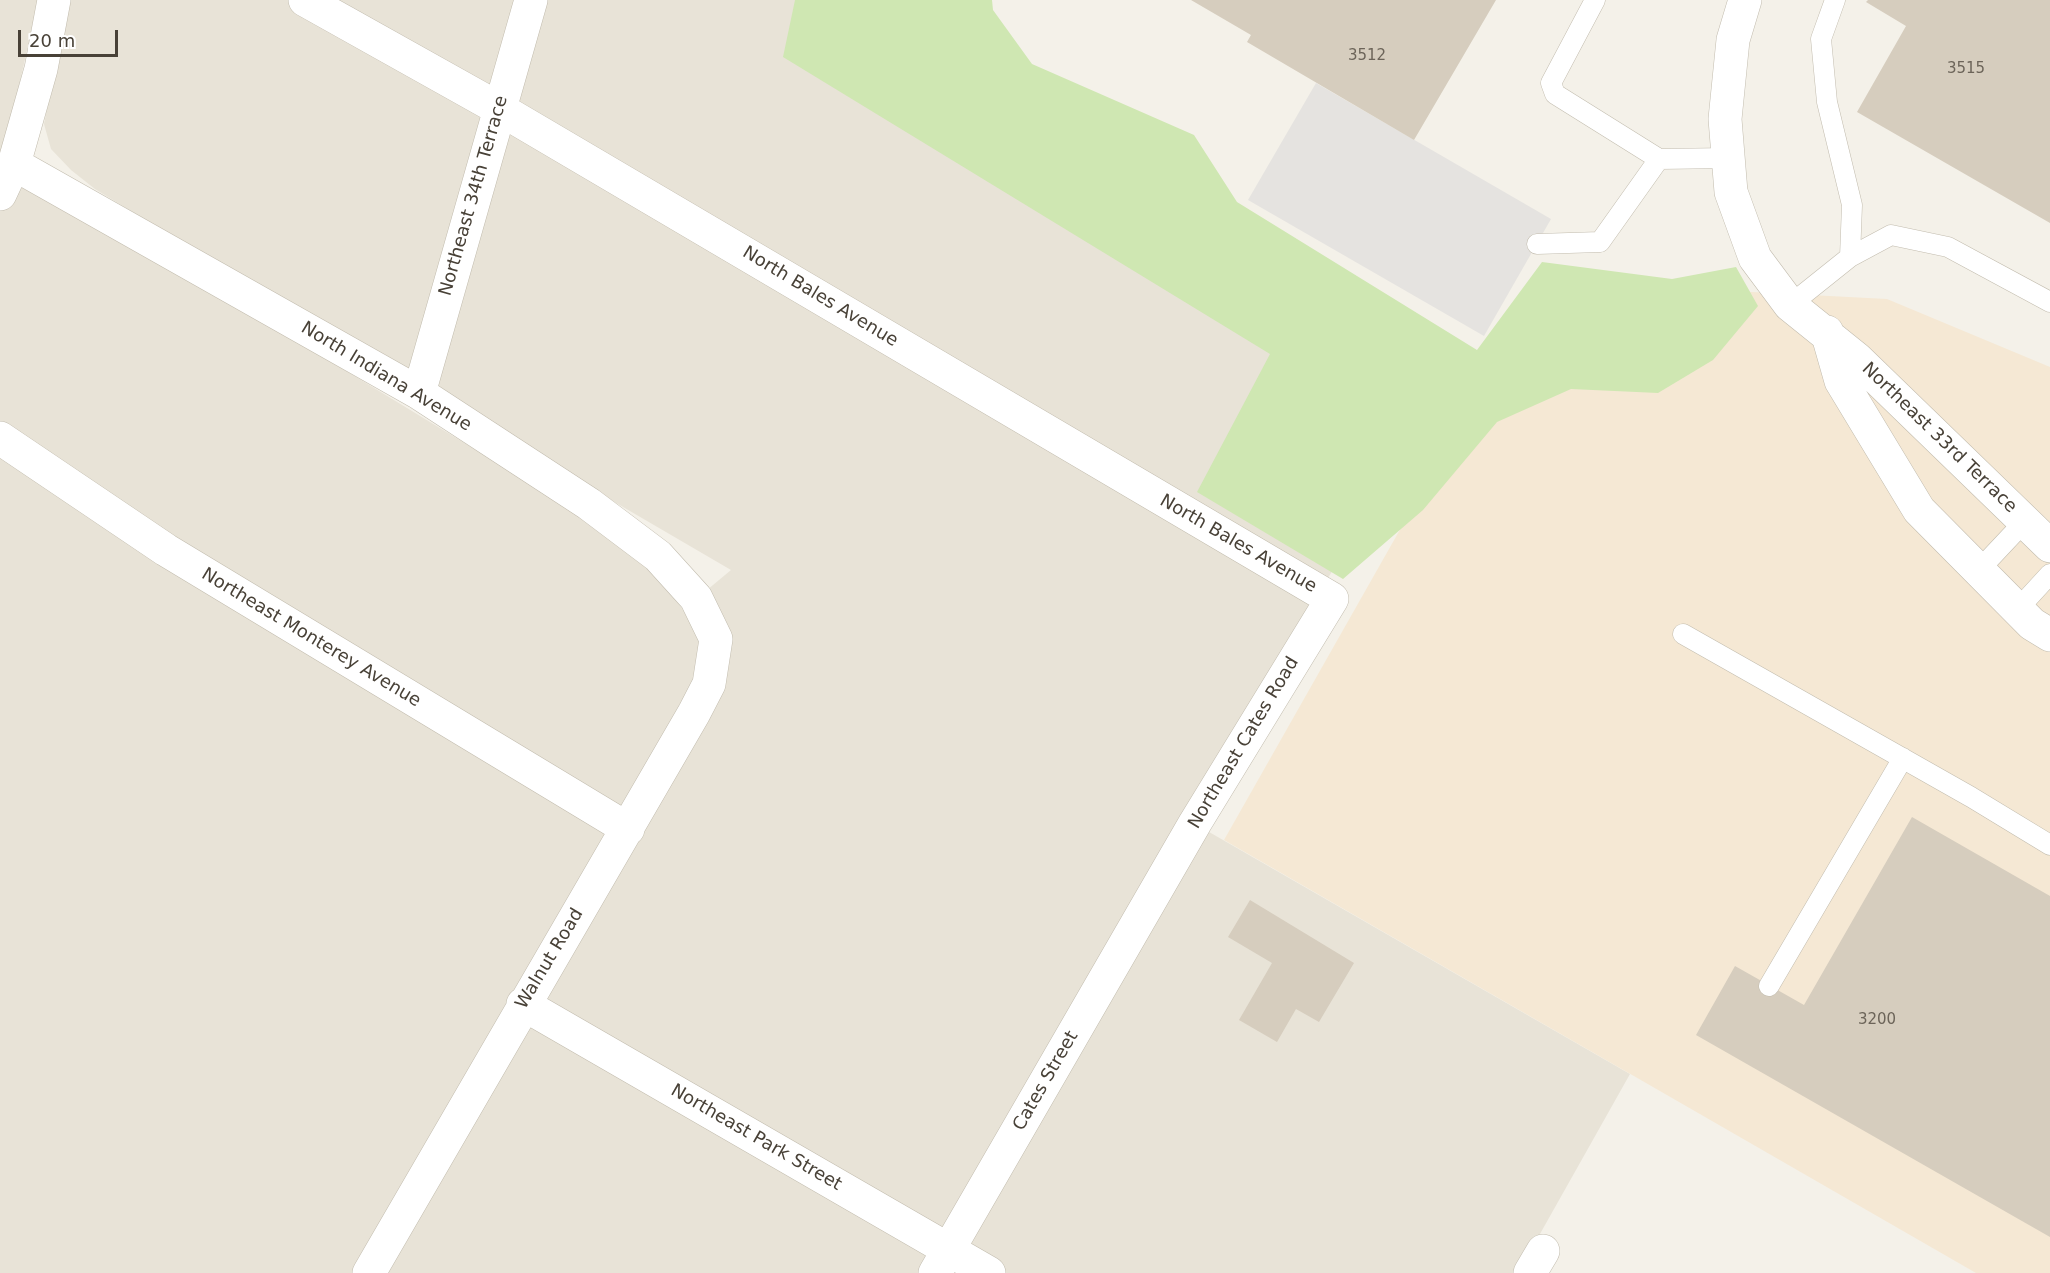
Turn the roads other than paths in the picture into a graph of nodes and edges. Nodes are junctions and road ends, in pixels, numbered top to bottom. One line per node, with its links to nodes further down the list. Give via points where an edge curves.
1 (54, 0): 10 (street, via 41,69)
2 (305, 0): 7 (street, North Bales Avenue)
3 (531, 0): 7 (street, Northeast 34th Terrace)
4 (1595, 0): 9 (lane, via 1551,83 1555,94)
5 (1745, 0): 8 (street, Northeast 33rd Terrace, via 1732,40 1725,119)
6 (1835, 0): 13 (lane, via 1821,39 1827,102 1852,205)
7 (498, 108): 17 (street, Northeast 34th Terrace); 23 (street, North Bales Avenue)
8 (1729, 158): 9 (lane); 15 (street, Northeast 33rd Terrace, via 1731,192 1755,258)
9 (1659, 159): 12 (lane, via 1600,242)
10 (14, 164): 11 (street); 17 (street, North Indiana Avenue)
11 (0, 194)
12 (1537, 244)
13 (1850, 257): 14 (lane, via 1891,235 1948,247); 15 (lane)
14 (2050, 302)
15 (1790, 305): 16 (street, Northeast 33rd Terrace)
16 (1827, 332): 19 (street, Northeast 33rd Terrace); 21 (street, Northeast 33rd Terrace, via 1841,381 1919,510)
17 (419, 393): 27 (street, North Indiana Avenue, via 589,504 658,556 696,598)
18 (0, 438): 29 (street, Northeast Monterey Avenue, via 166,550)
19 (2025, 520): 20 (street, Northeast 33rd Terrace); 21 (lane)
20 (2050, 546)
21 (1979, 570): 24 (street, Northeast 33rd Terrace)
22 (2050, 574): 24 (lane)
23 (1332, 598): 31 (street, Northeast Cates Road)
24 (2017, 610): 26 (street, Northeast 33rd Terrace)
25 (1683, 634): 28 (lane)
26 (2050, 635)
27 (716, 639): 29 (street, Walnut Road, via 709,684)
28 (1903, 758): 30 (lane); 32 (lane)
29 (627, 829): 33 (street, Walnut Road)
30 (2050, 845)
31 (1157, 888): 34 (street, Cates Street)
32 (1769, 986)
33 (523, 1004): 34 (street, Northeast Park Street); 35 (street, Walnut Road)
34 (942, 1262): 36 (street, Northeast Park Street)
35 (369, 1273)
36 (989, 1273)

